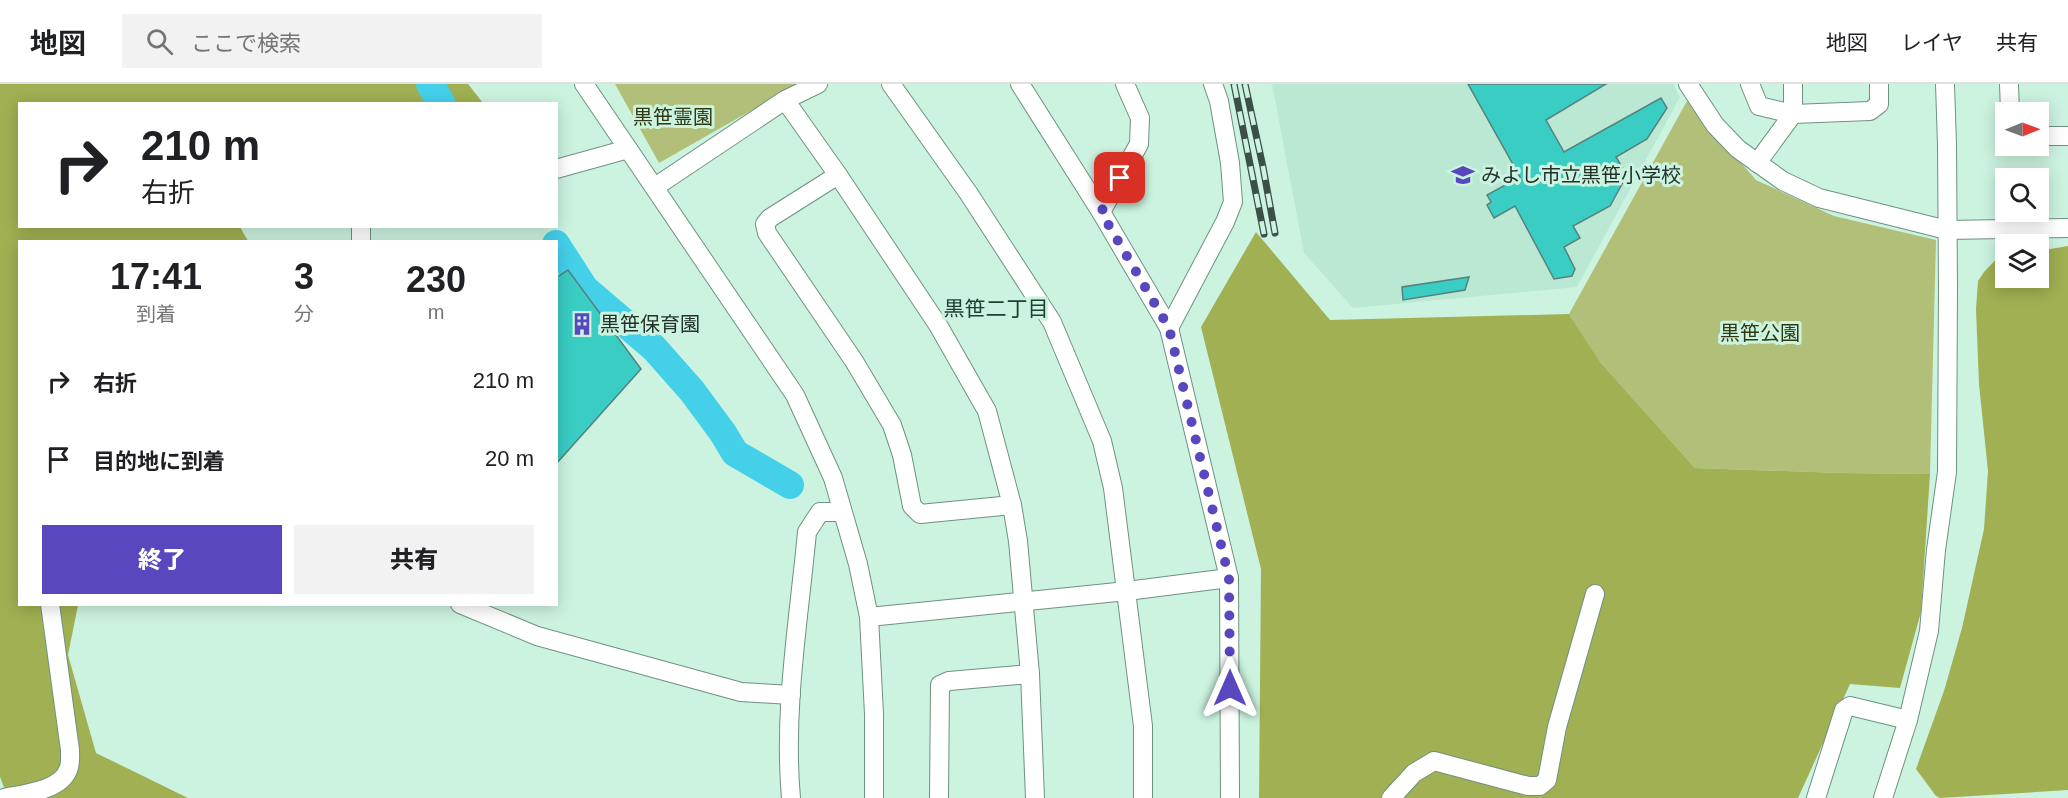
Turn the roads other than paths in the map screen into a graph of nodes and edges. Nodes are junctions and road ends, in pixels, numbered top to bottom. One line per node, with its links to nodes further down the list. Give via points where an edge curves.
1 (584, 84): 18 (street)
2 (818, 84): 13 (street)
3 (891, 84): 30 (street, via 1052,322 1102,441 1113,488)
4 (1020, 84): 23 (street)
5 (1125, 84): 23 (street, via 1140,118 1139,144)
6 (1213, 84): 26 (street, via 1230,163 1233,202)
7 (1689, 84): 19 (street, via 1715,124)
8 (1750, 84): 15 (street, via 1759,106)
9 (1793, 84): 15 (street)
10 (1879, 84): 15 (street, via 1880,104 1870,111)
11 (1945, 84): 25 (street)
12 (2009, 84): 14 (street)
13 (785, 100): 21 (street); 22 (street)
14 (2010, 102)
15 (1793, 114): 19 (street)
16 (2049, 136): 17 (street)
17 (2068, 136)
18 (628, 149): 20 (street); 22 (street)
19 (1757, 164): 25 (street, via 1819,198)
20 (558, 168)
21 (838, 175): 27 (street, via 938,325 987,411); 27 (street, via 770,218 765,224 766,233 854,361 892,425 912,506 920,514)
22 (655, 187): 28 (street, via 795,395 833,478)
23 (1101, 212): 26 (street)
24 (2068, 228): 25 (street)
25 (1947, 230): 38 (street, via 1947,472 1929,631)
26 (1169, 328): 29 (street)
27 (1012, 505): 32 (street)
28 (842, 512): 35 (street, via 858,564); 37 (street, via 820,512 807,532)
29 (1229, 578): 30 (street); 45 (street)
30 (1127, 591): 32 (street); 44 (street, via 1143,726)
31 (1595, 594): 46 (street, via 1557,727 1547,780 1540,786 1528,786 1434,761 1414,773)
32 (1023, 601): 35 (street); 36 (street)
33 (50, 606): 39 (street, via 70,750 68,771 54,784)
34 (465, 606): 37 (street, via 537,636 741,692)
35 (868, 617): 41 (street)
36 (1030, 674): 42 (street, via 940,685); 43 (street)
37 (791, 695): 40 (street)
38 (1908, 720): 47 (street, via 1850,706 1844,710); 48 (street)
39 (4, 798)
40 (790, 798)
41 (874, 798)
42 (939, 798)
43 (1035, 798)
44 (1143, 798)
45 (1230, 798)
46 (1391, 798)
47 (1816, 798)
48 (1883, 798)

